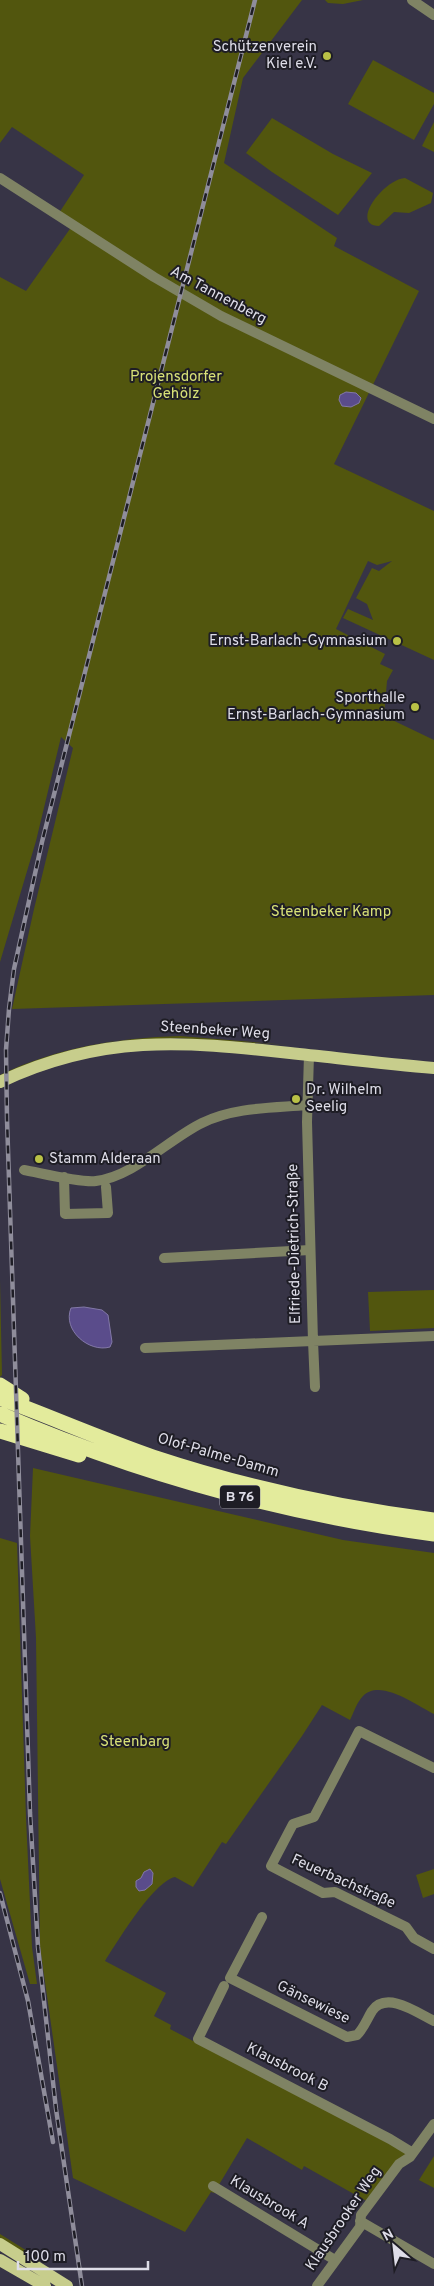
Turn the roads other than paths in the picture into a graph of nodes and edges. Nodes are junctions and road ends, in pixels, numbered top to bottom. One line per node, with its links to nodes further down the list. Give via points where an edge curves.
1 (412, 0): 2 (street)
2 (434, 15)
3 (0, 178): 4 (street, Am Tannenberg, via 221,316)
4 (434, 419)
5 (309, 1055): 6 (main road, Steenbeker Weg); 7 (main road, Steenbeker Weg, via 208,1044 130,1044 53,1060); 8 (street, Elfriede-Dietrich-Straße)
6 (434, 1068)
7 (0, 1082)
8 (307, 1105): 10 (street, via 228,1113 196,1126 129,1169 106,1179 95,1182); 12 (street, Elfriede-Dietrich-Straße)
9 (24, 1170): 10 (street)
10 (64, 1177): 11 (street, via 66,1214 108,1213)
11 (106, 1187)
12 (310, 1250): 13 (street); 15 (street, Elfriede-Dietrich-Straße)
13 (164, 1258)
14 (434, 1336): 15 (street, Elfriede-Dietrich-Straße)
15 (313, 1341): 16 (street); 18 (street)
16 (145, 1348)
17 (0, 1384): 21 (highway)
18 (315, 1387)
19 (0, 1398): 21 (highway, Olof-Palme-Damm / B 76)
20 (0, 1414): 23 (highway, B 76)
21 (58, 1420): 24 (highway, Olof-Palme-Damm / B 76, via 152,1456 216,1476 353,1508)
22 (0, 1431): 23 (highway, via 80,1456)
23 (120, 1460): 25 (highway, B 76, via 198,1486 274,1505)
24 (434, 1520)
25 (434, 1534)
26 (434, 1768): 28 (street, Feuerbachstraße, via 359,1730 314,1817 293,1824 271,1866 323,1893 335,1892 406,1927 414,1938)
27 (262, 1917): 30 (street, Gänsewiese, via 230,1978 347,2037 357,2035 373,2010 385,2002)
28 (434, 1949)
29 (224, 1986): 32 (street, Klausbrook B, via 198,2039 390,2138)
30 (434, 2021)
31 (434, 2124): 32 (street, Klausbrooker Weg)
32 (413, 2154): 34 (street, Klausbrooker Weg, via 399,2164 361,2215)
33 (213, 2186): 37 (street, Klausbrook A)
34 (360, 2221): 37 (street, Klausbrooker Weg, via 360,2226); 38 (street)
35 (0, 2244): 39 (main road)
36 (0, 2260): 39 (main road)
37 (335, 2260): 41 (street, Klausbrooker Weg)
38 (434, 2264)
39 (46, 2283): 40 (main road)
40 (67, 2286)
41 (317, 2286)

